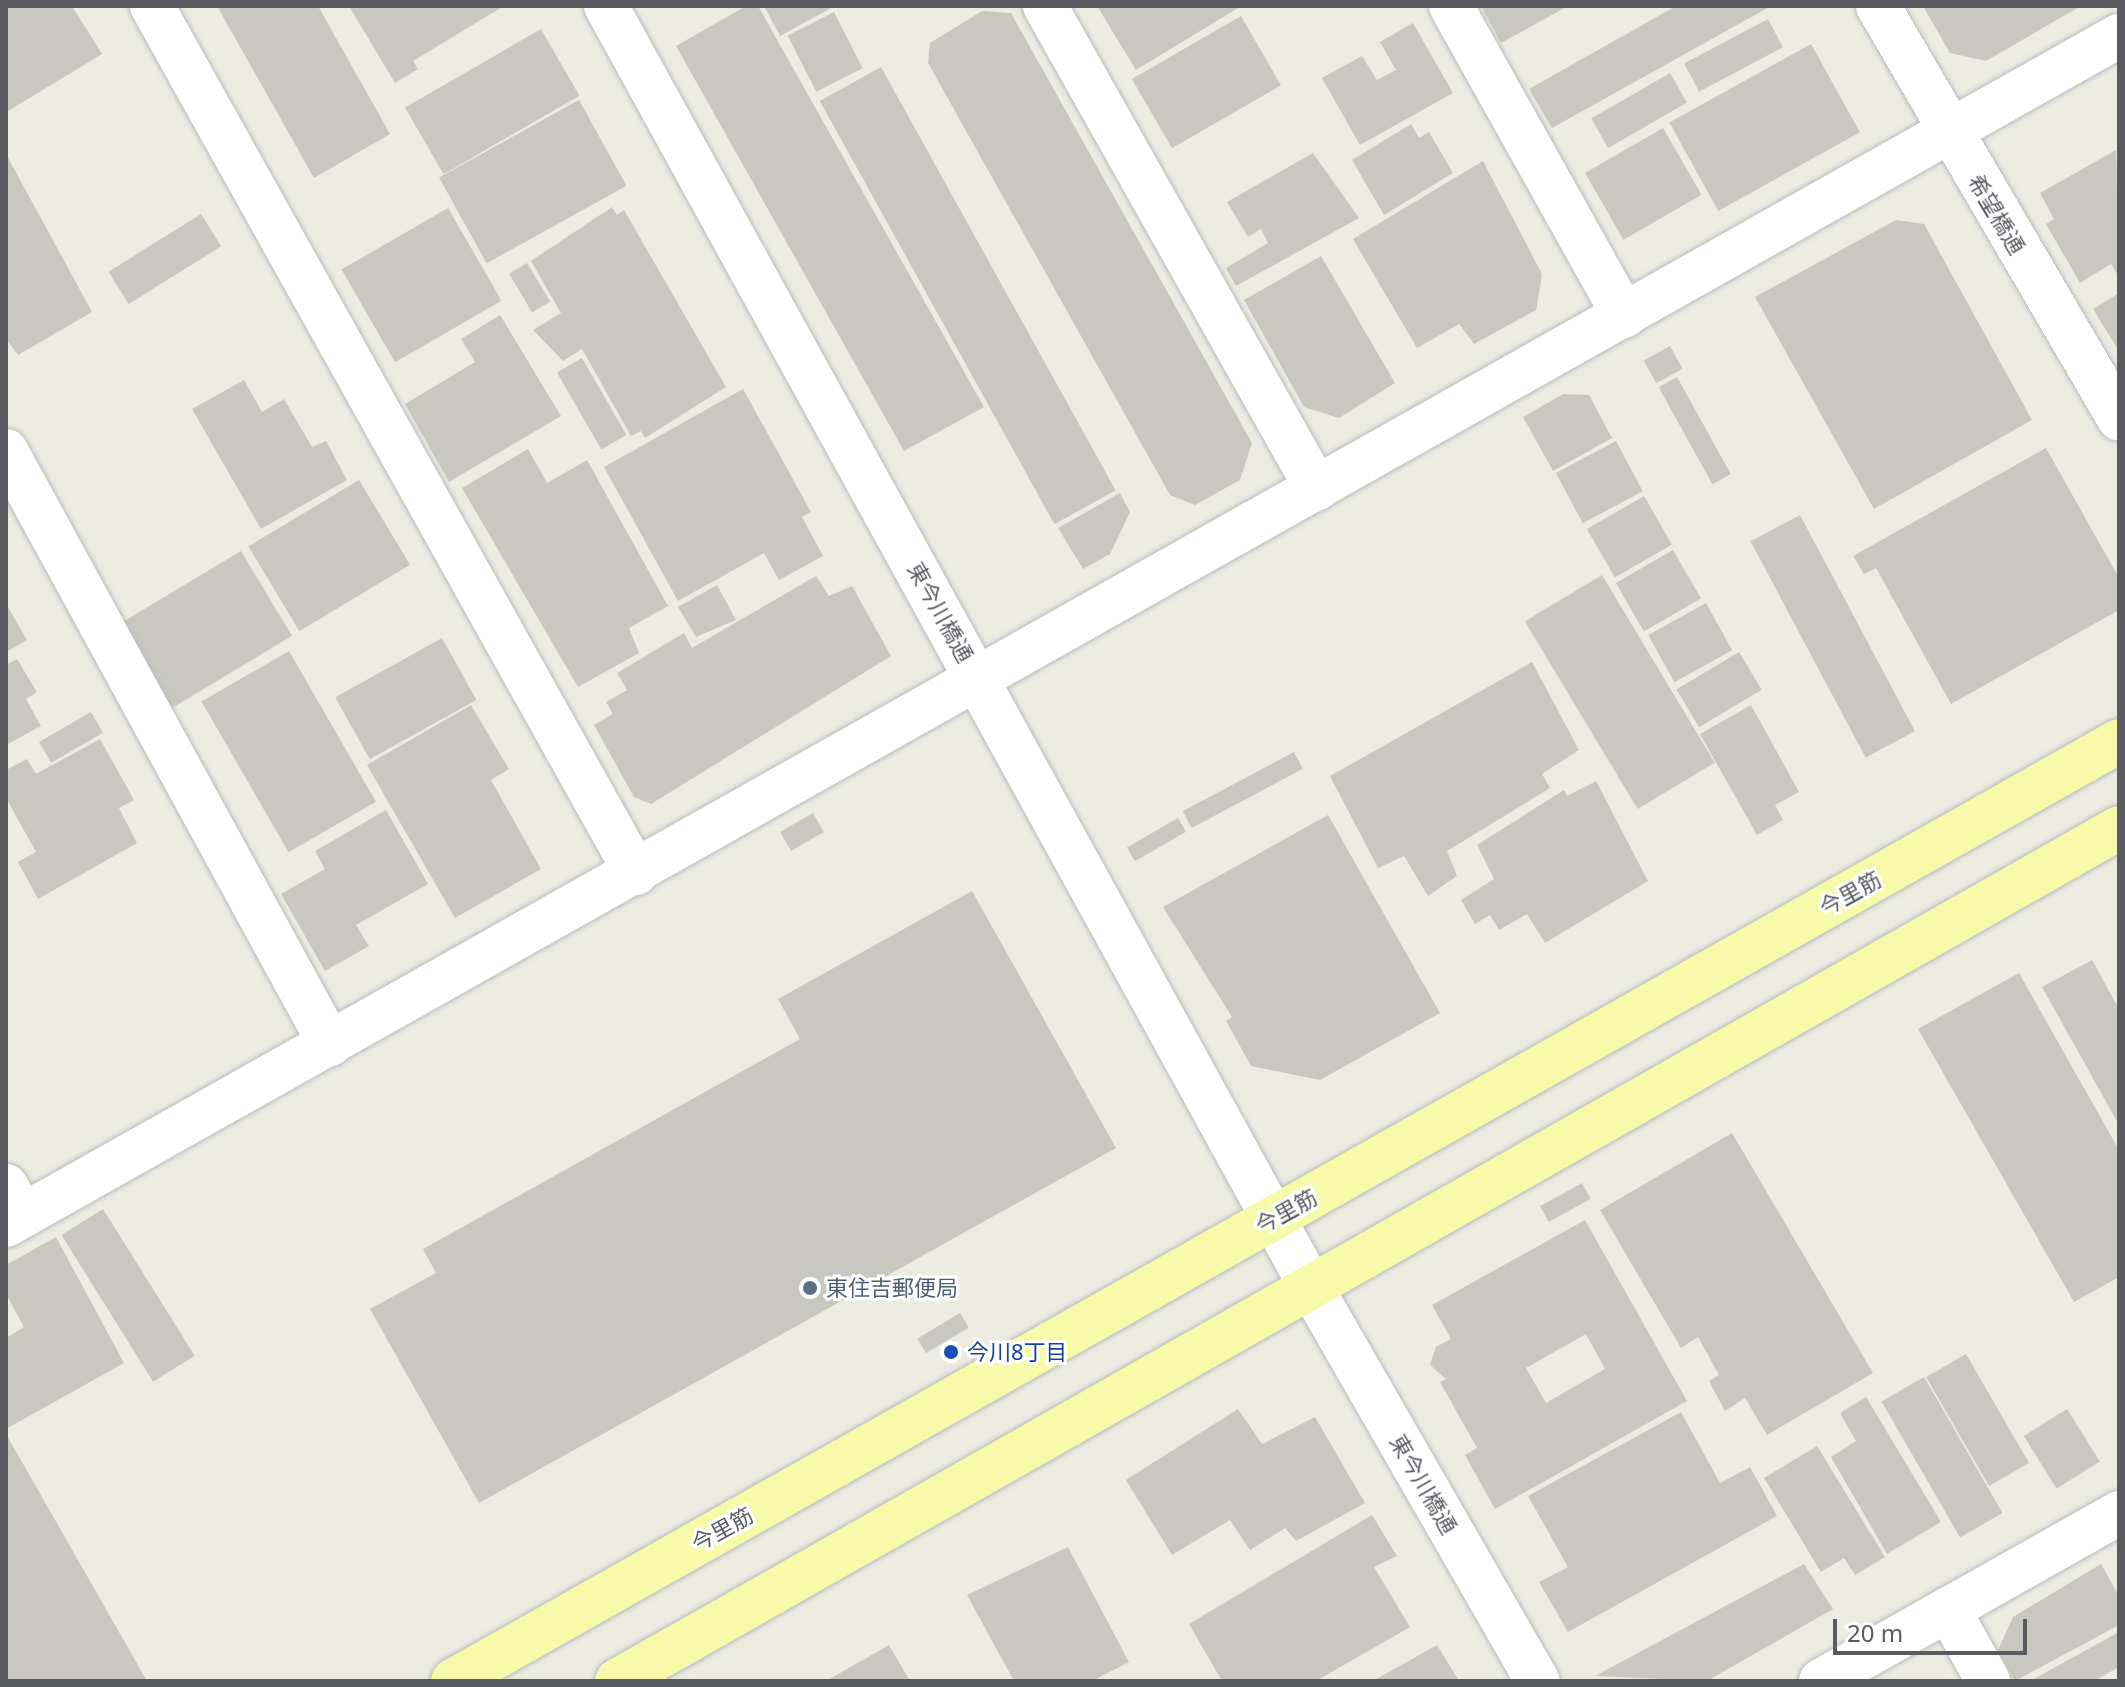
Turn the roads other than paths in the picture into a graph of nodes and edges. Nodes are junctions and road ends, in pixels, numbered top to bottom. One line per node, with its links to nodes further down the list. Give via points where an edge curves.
1 (152, 6): 15 (street)
2 (606, 6): 12 (street, 東今川橋通)
3 (1045, 6): 11 (street)
4 (1451, 6): 8 (street)
5 (1878, 6): 7 (street, 希望橋通)
6 (2119, 36): 7 (street)
7 (1949, 133): 8 (street); 9 (street, 希望橋通)
8 (1624, 316): 11 (street)
9 (2119, 419)
10 (6, 451): 16 (street)
11 (1317, 489): 12 (street)
12 (979, 680): 15 (street); 18 (street, 東今川橋通)
13 (2119, 741): 18 (main road, 今里筋)
14 (2119, 828): 19 (main road)
15 (636, 873): 16 (street)
16 (330, 1044): 17 (street)
17 (12, 1209)
18 (1273, 1219): 19 (street, 東今川橋通); 22 (main road, 今里筋)
19 (1311, 1287): 23 (main road); 24 (street, 東今川橋通)
20 (2119, 1513): 21 (street)
21 (1948, 1609): 25 (street); 26 (street)
22 (453, 1681)
23 (617, 1681)
24 (1538, 1681)
25 (1821, 1681)
26 (1988, 1681)

